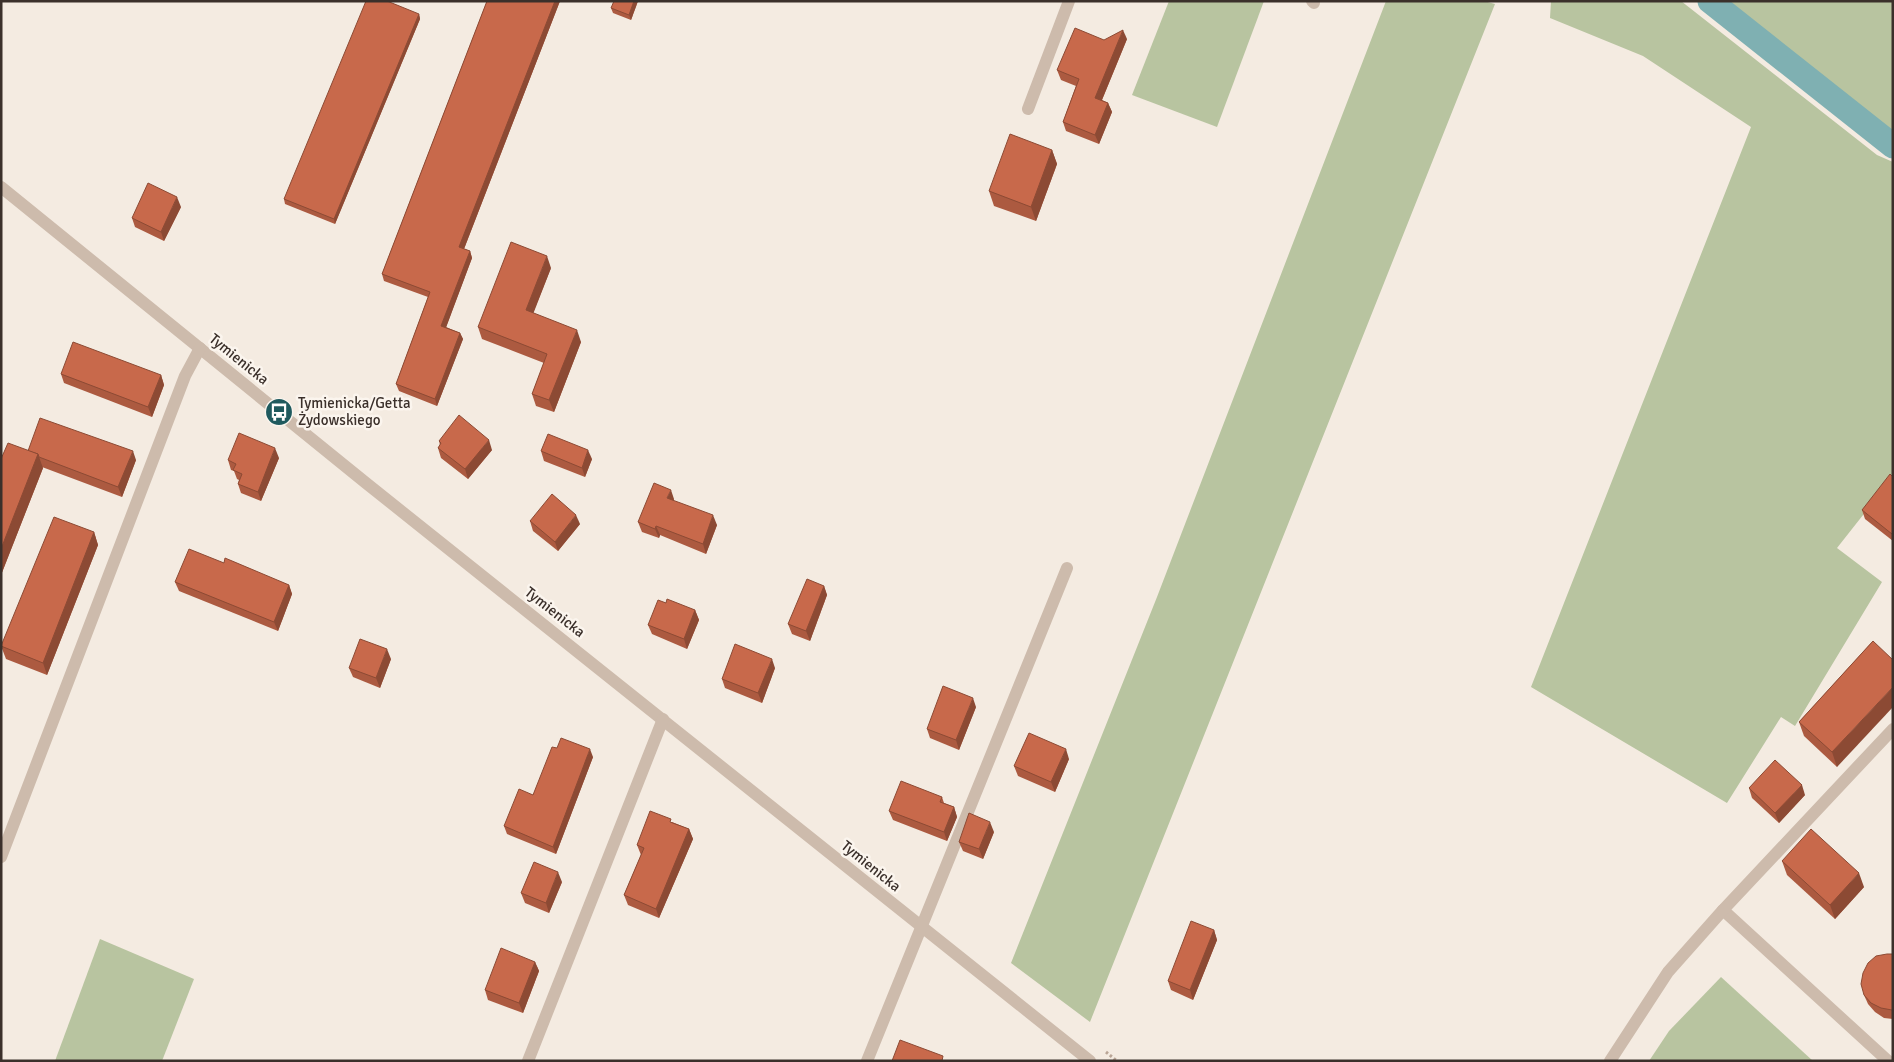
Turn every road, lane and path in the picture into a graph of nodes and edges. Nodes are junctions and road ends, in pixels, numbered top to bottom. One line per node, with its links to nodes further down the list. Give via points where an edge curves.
1 (1069, 1): 2 (street)
2 (1028, 109)
3 (1, 187): 4 (street, Tymienicka)
4 (200, 348): 6 (street, Tymienicka); 8 (street, via 185,376)
5 (1067, 568): 10 (street)
6 (664, 719): 10 (street, Tymienicka); 11 (street)
7 (1893, 728): 9 (street)
8 (1, 857)
9 (1723, 910): 14 (street, via 1668,972); 15 (street)
10 (922, 928): 12 (street); 13 (street, Tymienicka)
11 (528, 1061)
12 (867, 1061)
13 (1090, 1061)
14 (1610, 1061)
15 (1888, 1061)

